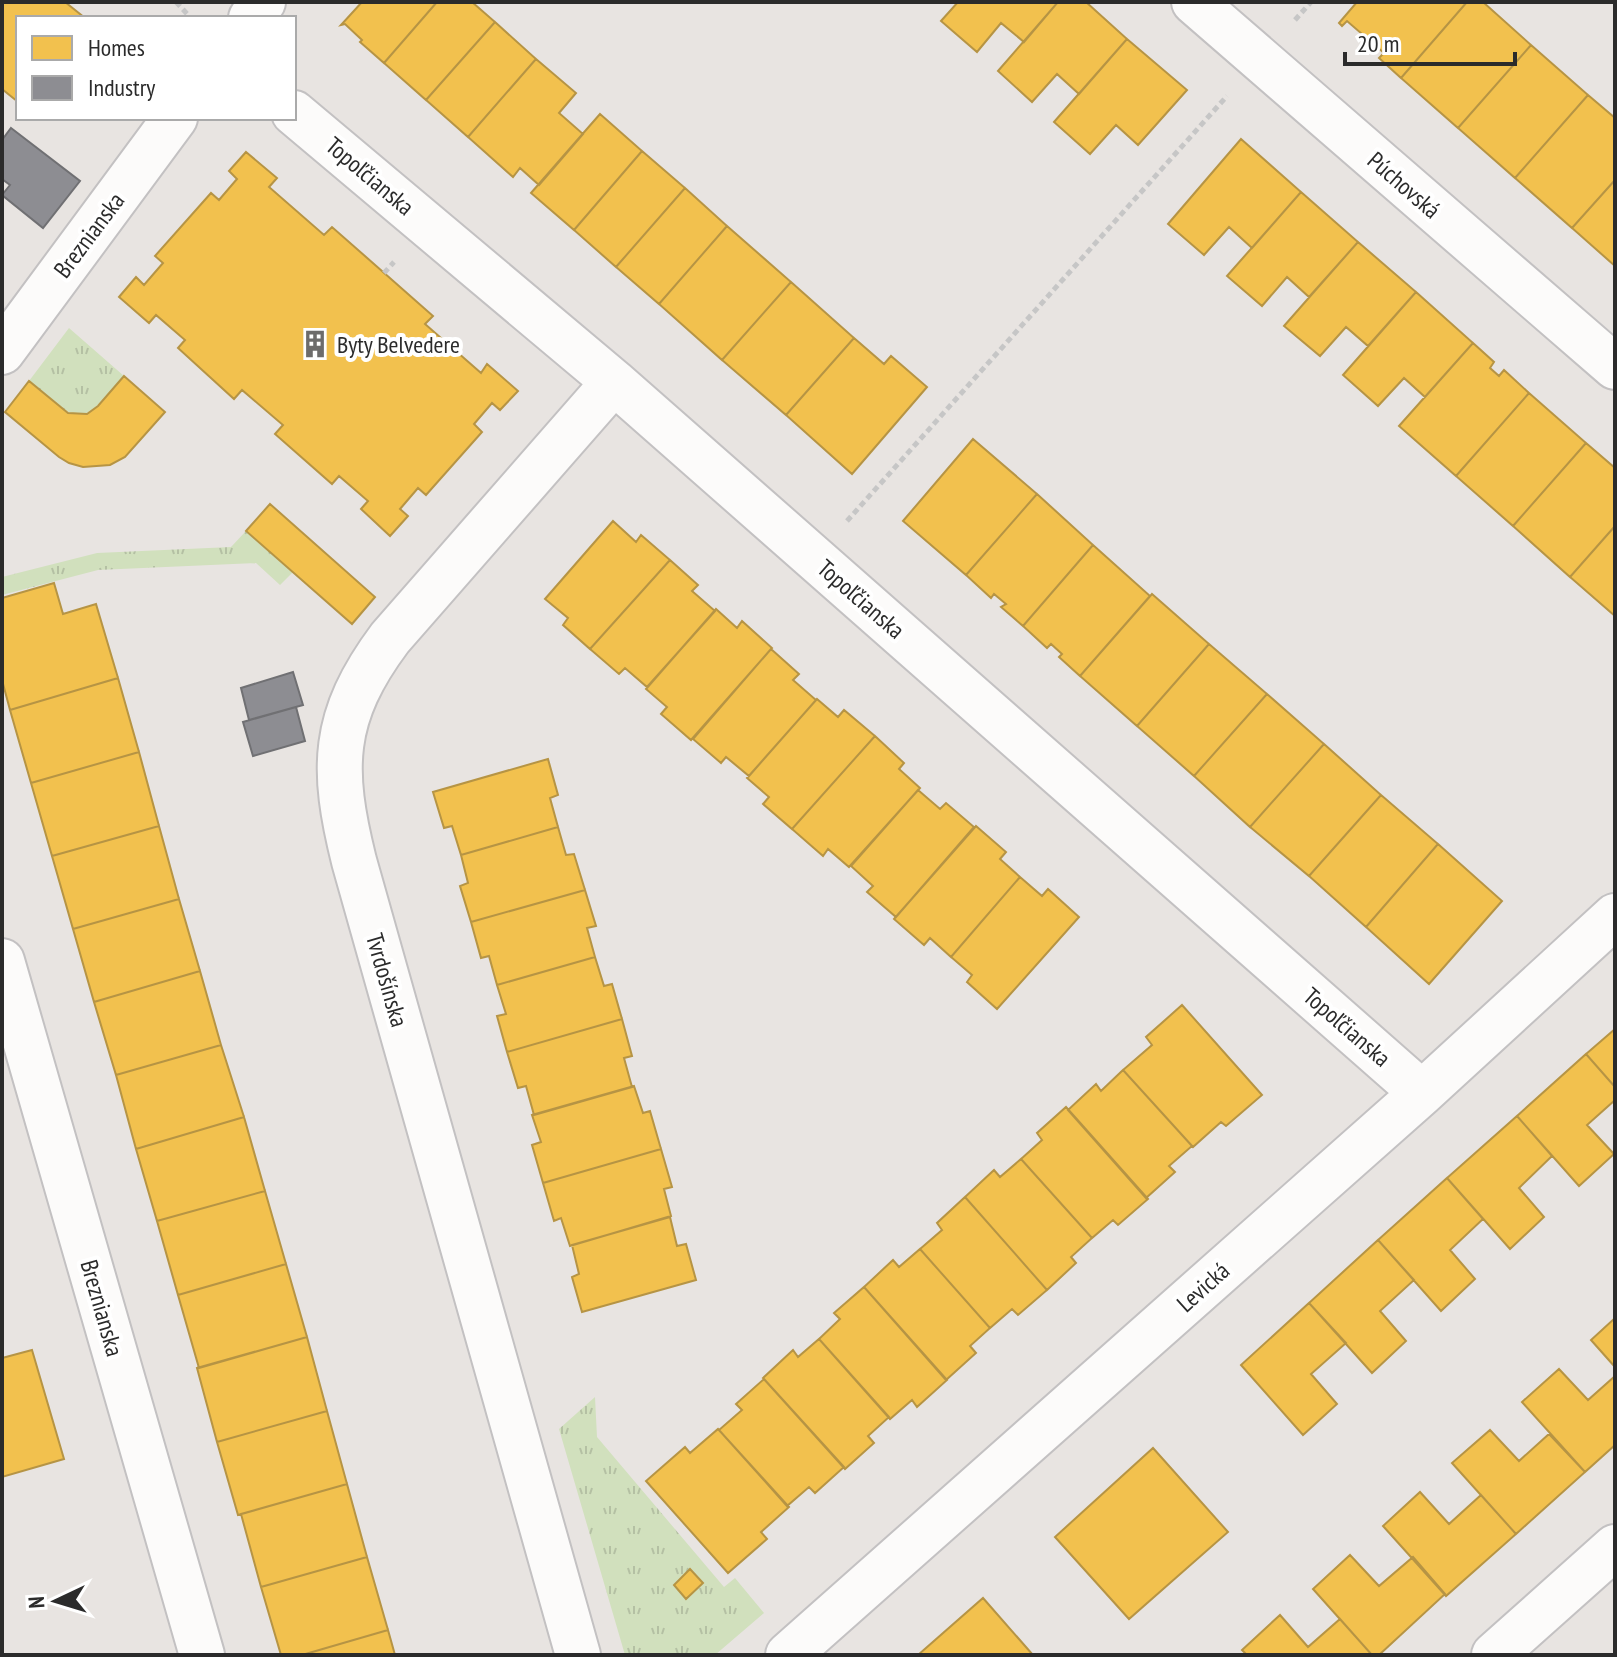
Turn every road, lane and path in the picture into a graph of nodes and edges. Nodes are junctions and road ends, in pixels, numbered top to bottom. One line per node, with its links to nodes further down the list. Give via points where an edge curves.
1 (1194, 2): 3 (street, Púchovská)
2 (1311, 2): 3 (path)
3 (1260, 59): 7 (street, Púchovská); 9 (path)
4 (296, 115): 8 (street, Topoľčianska)
5 (174, 120): 6 (street, Breznianska)
6 (2, 352)
7 (1615, 367)
8 (614, 382): 9 (street, Topoľčianska); 15 (street, Tvrdošínska, via 373,661 347,715 338,761 343,819 354,861)
9 (814, 557): 12 (street, Topoľčianska)
10 (1615, 916): 12 (street, Levická)
11 (2, 961): 14 (street, Breznianska)
12 (1422, 1093): 16 (street, Levická)
13 (1615, 1547): 17 (street)
14 (202, 1655)
15 (578, 1655)
16 (788, 1655)
17 (1494, 1655)

